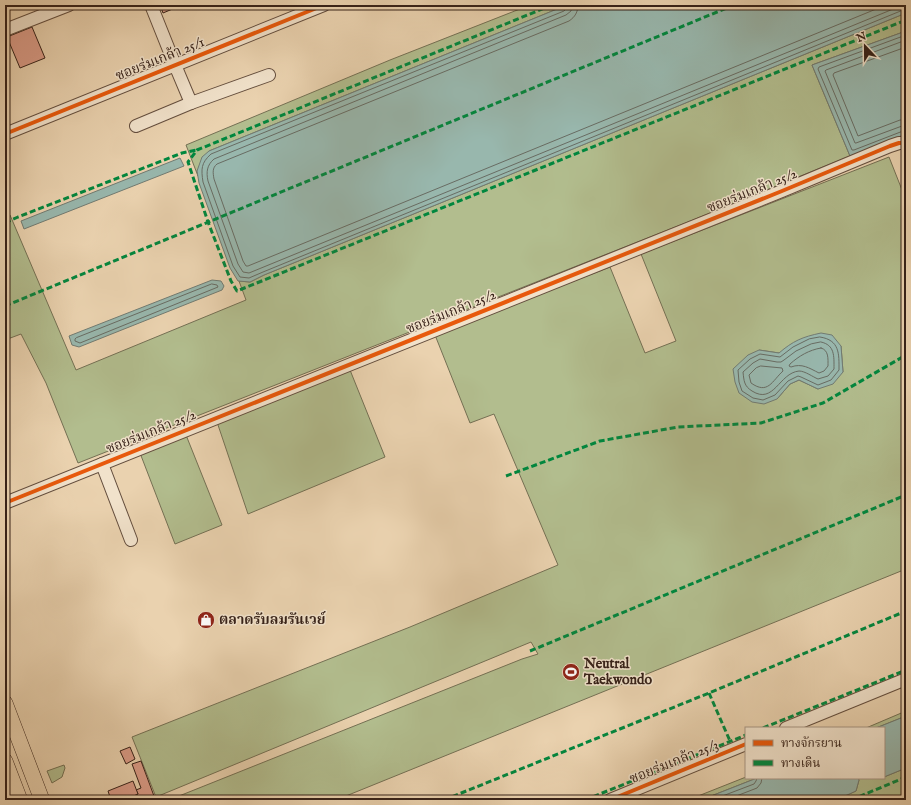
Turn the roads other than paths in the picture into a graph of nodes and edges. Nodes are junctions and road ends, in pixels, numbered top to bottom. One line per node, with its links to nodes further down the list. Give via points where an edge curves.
1 (69, 5): 4 (street)
2 (152, 5): 5 (street)
3 (324, 5): 5 (street, ซอยร่มเกล้า 25/1)
4 (5, 30)
5 (175, 66): 7 (street); 9 (street, ซอยร่มเกล้า 25/1)
6 (268, 76): 7 (street)
7 (191, 103): 8 (street)
8 (136, 126)
9 (5, 134)
10 (906, 143): 11 (street, ซอยร่มเกล้า 25/2, via 890,146)
11 (102, 464): 12 (street, ซอยร่มเกล้า 25/2); 13 (street)
12 (5, 503)
13 (131, 540)
14 (906, 679): 16 (street)
15 (5, 703): 20 (main road)
16 (788, 727)
17 (745, 744): 21 (street, ซอยร่มเกล้า 25/3)
18 (5, 761): 19 (main road)
19 (20, 800)
20 (42, 800)
21 (610, 800)

